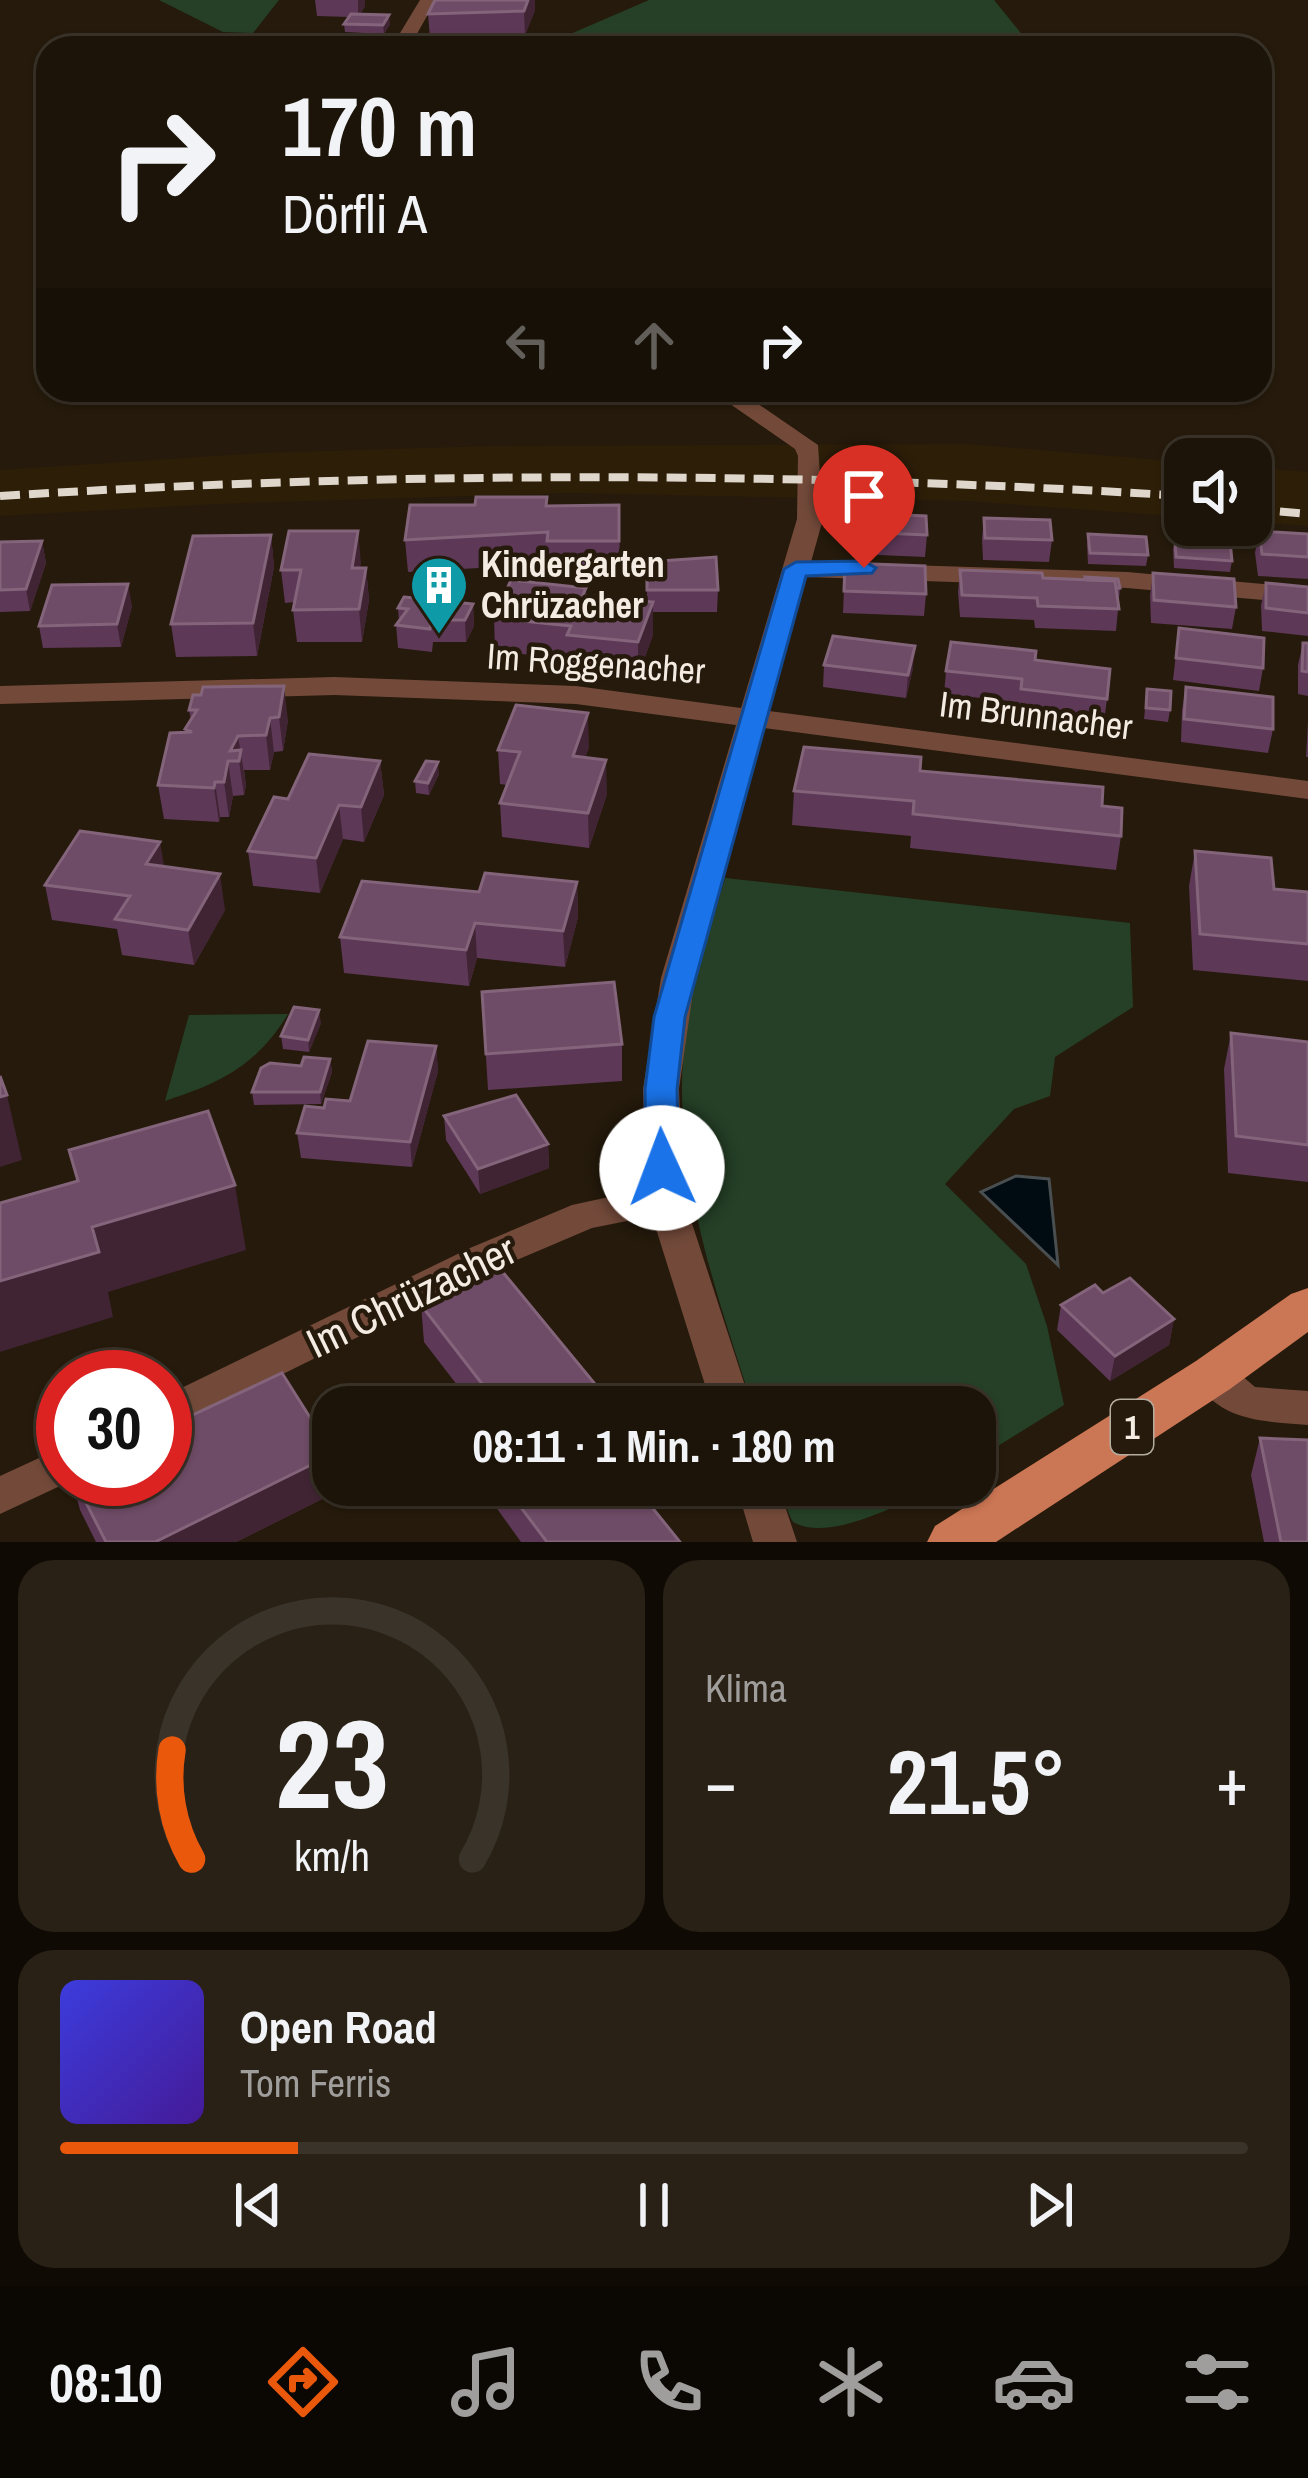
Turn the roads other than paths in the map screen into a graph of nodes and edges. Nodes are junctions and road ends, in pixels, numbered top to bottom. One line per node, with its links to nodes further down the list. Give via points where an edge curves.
1 (428, 0): 2 (street)
2 (407, 36)
3 (740, 402): 4 (street, via 806,445 810,456 810,519)
4 (796, 569): 5 (street, via 1127,580); 7 (street)
5 (1308, 596)
6 (0, 695): 7 (street, Im Roggenacher, via 350,686 576,695)
7 (754, 716): 8 (street, Im Brunnacher); 9 (street, via 669,1017 660,1121)
8 (1308, 790)
9 (665, 1199): 12 (street); 13 (street, Im Chrüzacher, via 585,1215 484,1258)
10 (1308, 1307): 11 (main road, 1)
11 (1213, 1375): 14 (street, via 1245,1403); 19 (main road, 1)
12 (724, 1386)
13 (192, 1402)
14 (1308, 1408)
15 (36, 1479): 16 (street)
16 (0, 1496)
17 (764, 1506): 18 (street)
18 (775, 1542)
19 (953, 1542)

